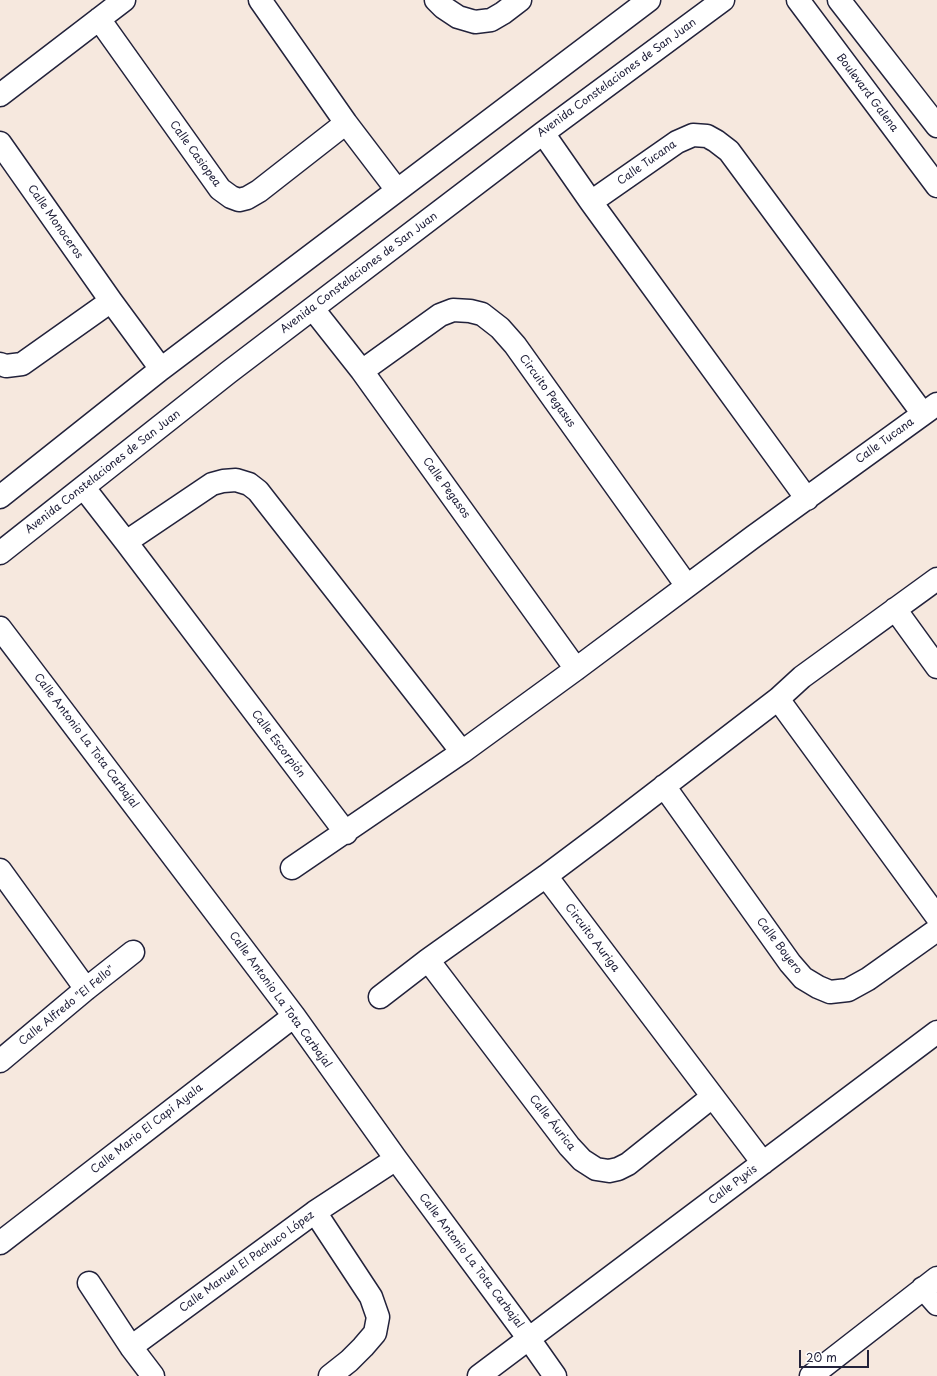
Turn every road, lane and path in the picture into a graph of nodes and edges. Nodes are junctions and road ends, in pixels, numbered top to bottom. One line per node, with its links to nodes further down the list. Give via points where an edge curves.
1 (124, 0): 10 (street)
2 (260, 0): 12 (street)
3 (436, 0): 4 (street, via 458,17 475,22 490,20)
4 (520, 0)
5 (649, 0): 9 (street)
6 (723, 0): 14 (street, Avenida Constelaciones de San Juan)
7 (798, 0): 16 (street, Boulevard Galena)
8 (839, 0): 13 (street)
9 (623, 7): 17 (street)
10 (99, 19): 11 (street); 12 (street, Calle Casiopea, via 220,189 231,197 239,200 259,191)
11 (0, 95)
12 (346, 123): 17 (street)
13 (937, 126)
14 (543, 133): 18 (street); 20 (street, Avenida Constelaciones de San Juan)
15 (0, 143): 19 (street, Calle Monoceros)
16 (937, 186)
17 (397, 190): 22 (street)
18 (591, 202): 24 (street, Calle Tucana, via 678,142 693,135 707,136 716,141 729,151); 27 (street)
19 (111, 301): 21 (street, via 22,364); 22 (street, Calle Monoceros)
20 (313, 309): 23 (street, Calle Pegasos); 25 (street, Avenida Constelaciones de San Juan, via 229,372)
21 (0, 364)
22 (161, 370): 26 (street)
23 (362, 371): 31 (street, Circuito Pegasus, via 440,315 453,310 482,314 500,328 515,345); 35 (street, Calle Pegasos)
24 (930, 409): 27 (street, Calle Tucana)
25 (84, 488): 28 (street, Calle Escorpión); 29 (street, Avenida Constelaciones de San Juan)
26 (0, 497)
27 (807, 499): 31 (street)
28 (126, 542): 37 (street, via 212,484 236,480 248,484 258,491); 39 (street, Calle Escorpión)
29 (0, 552)
30 (937, 579): 32 (street)
31 (687, 586): 35 (street)
32 (895, 609): 34 (street); 36 (street, via 802,677)
33 (0, 628): 49 (street, Calle Antonio La Tota Carbajal)
34 (937, 667)
35 (576, 669): 37 (street)
36 (778, 699): 38 (street); 43 (street)
37 (462, 752): 39 (street)
38 (664, 786): 42 (street); 44 (street, Calle Boyero, via 790,963 803,978 818,987 830,992 848,990 868,979)
39 (346, 833): 40 (street)
40 (292, 868)
41 (0, 870): 47 (street)
42 (546, 876): 46 (street); 52 (street, Circuito Auriga)
43 (937, 917)
44 (937, 930)
45 (133, 952): 47 (street, Calle Alfredo "El Fello")
46 (428, 960): 48 (street); 52 (street, Calle Áurica, via 569,1146 582,1160 596,1169 609,1171 628,1164)
47 (86, 989): 51 (street, Calle Alfredo "El Fello")
48 (380, 997)
49 (294, 1016): 53 (street, Calle Antonio La Tota Carbajal); 56 (street, Calle Mario El Capi Ayala)
50 (935, 1038): 54 (street, Calle Pyxis)
51 (0, 1061)
52 (712, 1097): 54 (street, Circuito Auriga)
53 (396, 1159): 55 (street, Calle Manuel El Pachuco López); 60 (street, Calle Antonio La Tota Carbajal)
54 (763, 1163): 60 (street, Calle Pyxis)
55 (315, 1212): 61 (street, Calle Manuel El Pachuco López); 63 (street, via 371,1297 378,1317 375,1332 363,1347)
56 (0, 1243)
57 (89, 1283): 61 (street)
58 (930, 1283): 59 (street); 66 (street)
59 (937, 1304)
60 (529, 1339): 64 (street, Calle Pyxis); 65 (street, Calle Antonio La Tota Carbajal)
61 (131, 1347): 62 (street)
62 (154, 1376)
63 (330, 1376)
64 (479, 1376)
65 (555, 1376)
66 (811, 1376)

